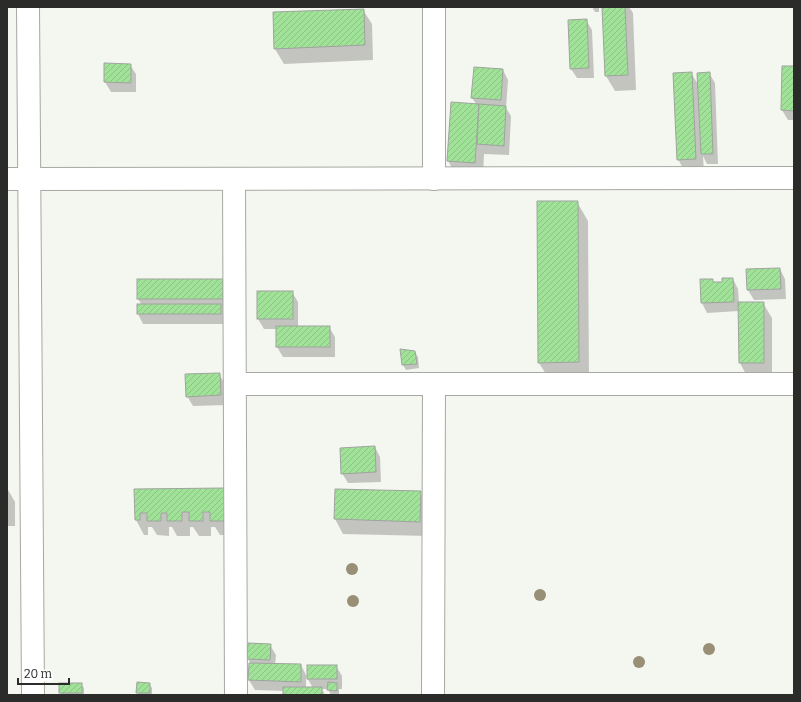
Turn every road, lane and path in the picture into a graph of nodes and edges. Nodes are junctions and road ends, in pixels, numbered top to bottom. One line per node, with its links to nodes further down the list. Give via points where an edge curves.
1 (28, 7): 5 (street)
2 (434, 7): 7 (street)
3 (794, 178): 7 (street)
4 (7, 179): 5 (street)
5 (30, 179): 6 (street); 11 (street)
6 (234, 179): 7 (street); 8 (street)
7 (434, 179)
8 (236, 384): 9 (street); 12 (street)
9 (434, 384): 10 (street); 13 (street)
10 (794, 384)
11 (33, 695)
12 (236, 695)
13 (433, 695)

